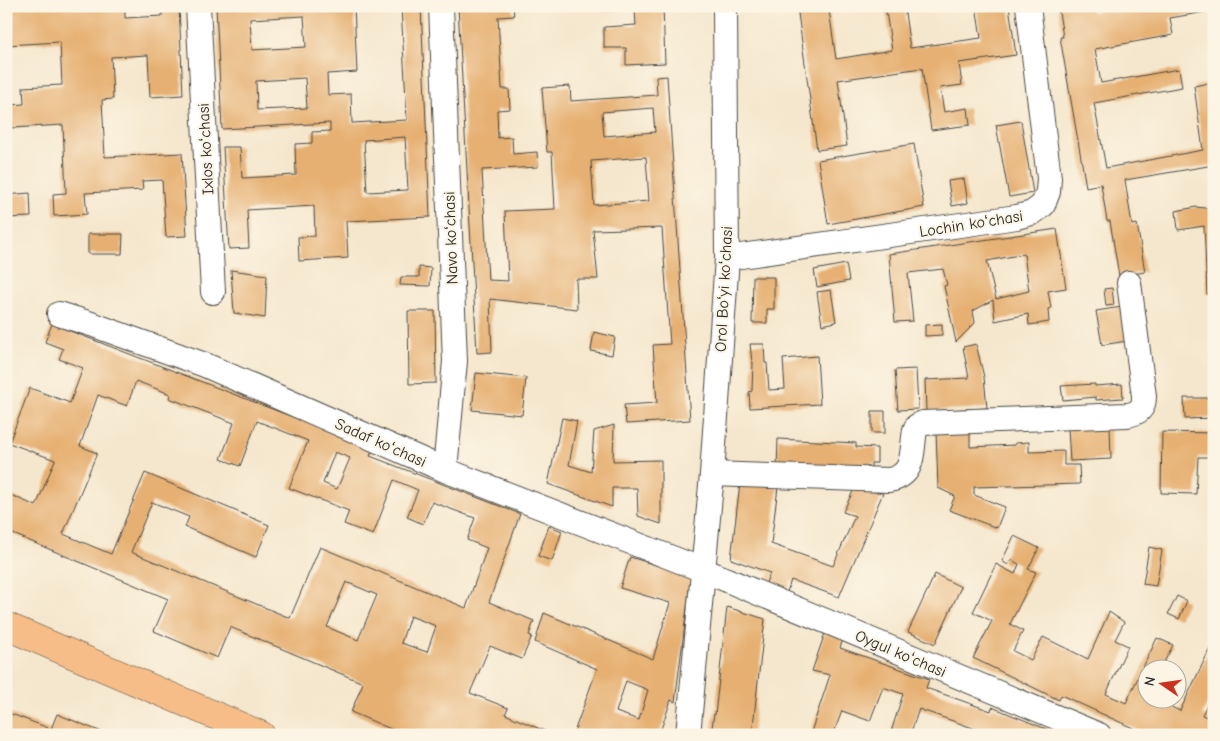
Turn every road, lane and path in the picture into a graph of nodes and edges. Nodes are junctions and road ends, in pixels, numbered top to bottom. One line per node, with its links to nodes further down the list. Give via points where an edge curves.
1 (198, 6): 7 (street, Ixlos koʻchasi)
2 (441, 6): 9 (street, Navo koʻchasi, via 455,361)
3 (725, 6): 5 (street, Orol Boʻyi koʻchasi)
4 (1028, 6): 5 (street, Lochin koʻchasi, via 1048,164 1048,192 1043,205 1032,213 1017,217)
5 (727, 258): 10 (street, Orol Boʻyi koʻchasi)
6 (1130, 283): 10 (street, via 1144,396 1139,412 922,423 915,430 910,467 901,477 889,480)
7 (212, 292)
8 (59, 314): 9 (street, Sadaf koʻchasi, via 205,365)
9 (445, 470): 11 (street, Sadaf koʻchasi)
10 (712, 474): 11 (street, Orol Boʻyi koʻchasi)
11 (703, 570): 14 (street, Orol Boʻyi koʻchasi); 15 (street, Oygul koʻchasi)
12 (6, 626): 13 (main road)
13 (261, 735)
14 (688, 735)
15 (1098, 735)

